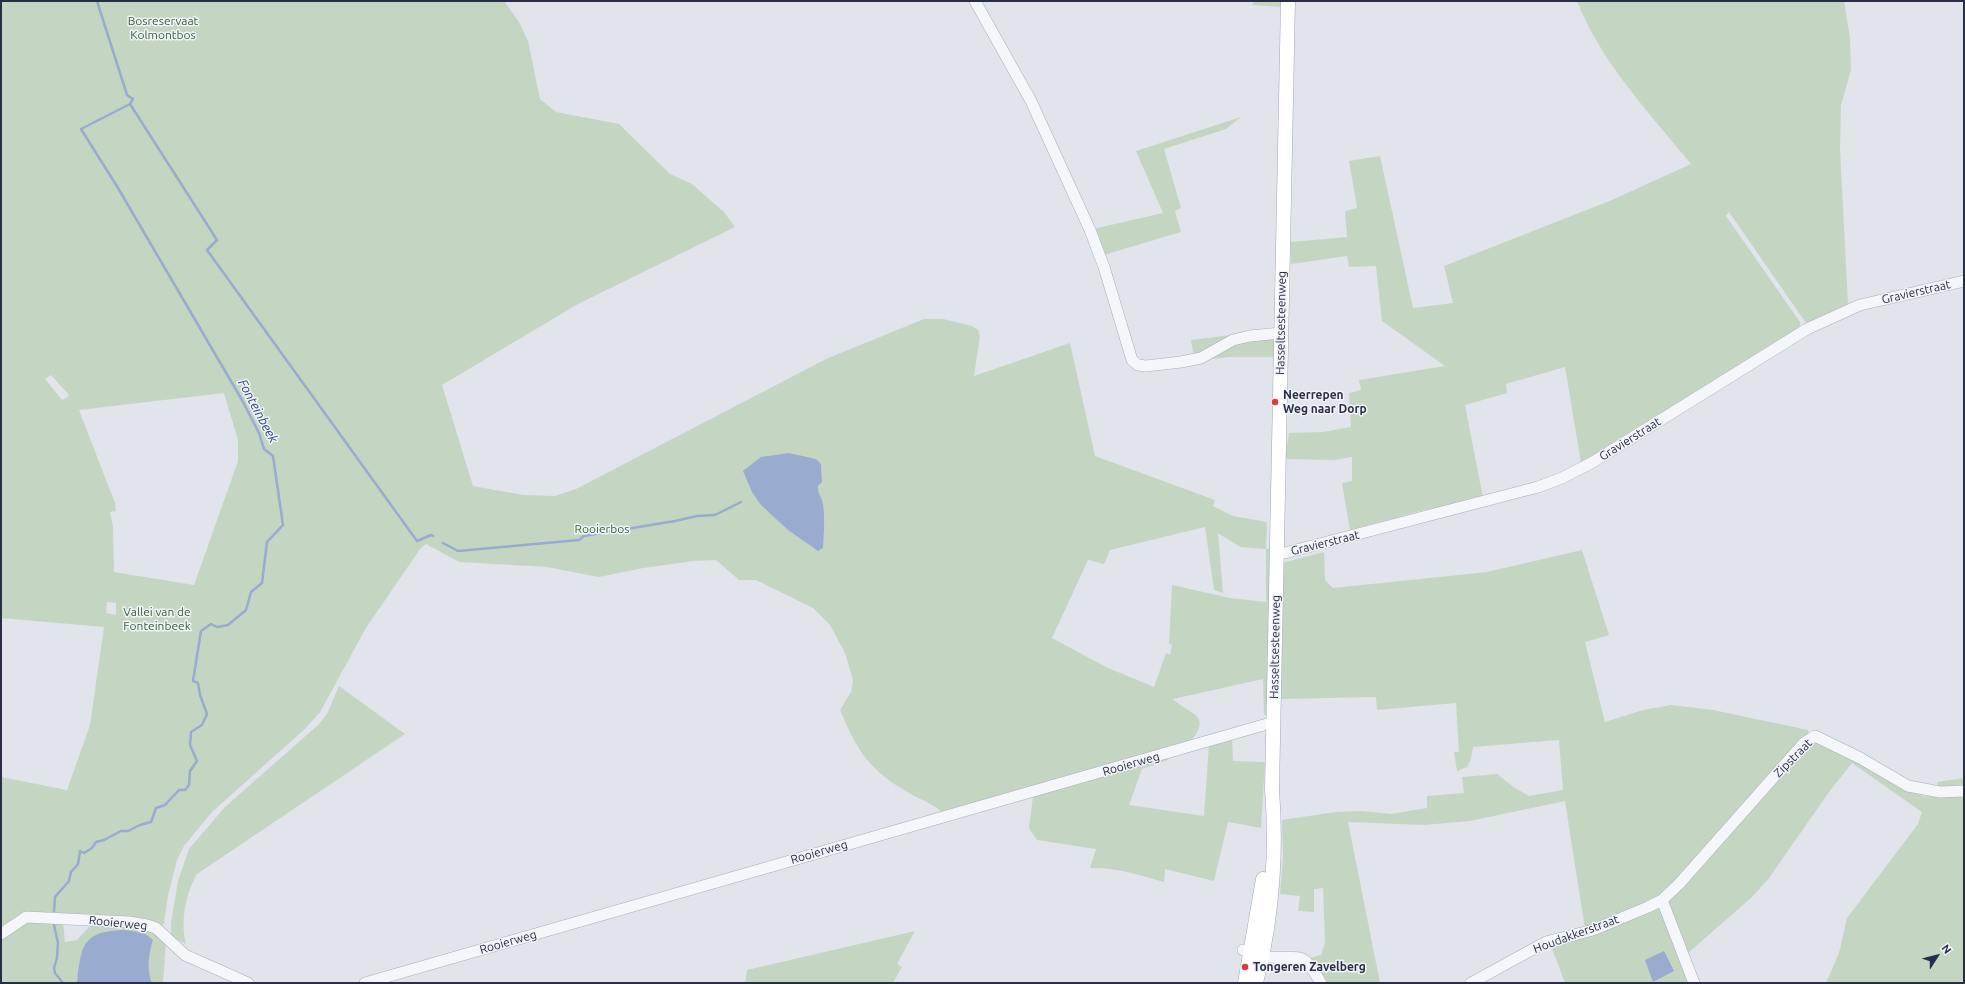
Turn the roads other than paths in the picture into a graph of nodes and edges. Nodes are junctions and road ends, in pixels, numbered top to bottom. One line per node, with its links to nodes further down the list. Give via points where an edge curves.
1 (975, 1): 4 (street, via 1031,101 1090,230 1132,360 1138,365 1146,366 1180,362 1201,358 1233,340)
2 (1288, 1): 4 (main road, Hasseltsesteenweg)
3 (1964, 281): 5 (street, Gravierstraat, via 1860,305 1834,315 1807,329 1593,462 1550,482 1506,496)
4 (1281, 333): 5 (main road, Hasseltsesteenweg)
5 (1277, 553): 6 (main road, Hasseltsesteenweg)
6 (1274, 722): 10 (main road, Hasseltsesteenweg, via 1274,819 1269,918); 12 (street, Rooierweg)
7 (1964, 791): 8 (street, Zipstraat, via 1940,792 1908,786 1815,736 1804,744)
8 (1662, 900): 16 (street, Houdakkerstraat, via 1608,924 1546,942); 17 (street)
9 (1, 934): 11 (street, Rooierweg, via 26,917 147,925 156,928 185,955)
10 (1252, 953): 13 (main road, Hasseltsesteenweg); 14 (main road, Hasseltsesteenweg); 15 (street, via 1270,957 1296,956 1306,960)
11 (248, 983)
12 (365, 983)
13 (1245, 983)
14 (1256, 983)
15 (1321, 983)
16 (1471, 983)
17 (1694, 983)

